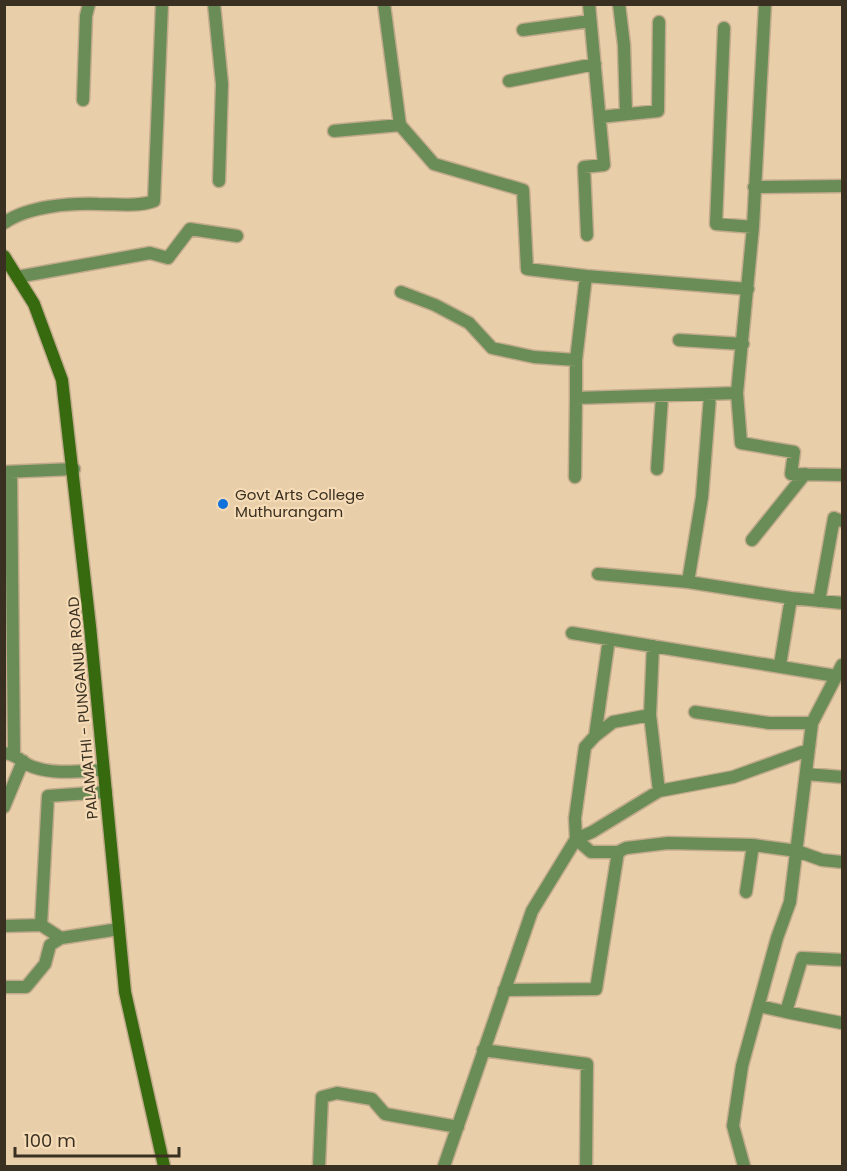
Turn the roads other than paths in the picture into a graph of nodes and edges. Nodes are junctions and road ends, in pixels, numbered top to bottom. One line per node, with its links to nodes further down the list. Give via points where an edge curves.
1 (89, 4): 14 (street)
2 (162, 4): 22 (street, via 154,201 144,205 81,203 16,214)
3 (214, 4): 19 (street, via 222,84)
4 (384, 4): 17 (street)
5 (589, 4): 8 (street)
6 (619, 4): 15 (street)
7 (765, 4): 21 (street)
8 (590, 21): 11 (street); 12 (street)
9 (659, 22): 15 (street, via 658,111)
10 (724, 28): 23 (street, via 716,224)
11 (523, 30)
12 (595, 64): 13 (street); 16 (street)
13 (509, 81)
14 (84, 100)
15 (626, 114): 16 (street)
16 (600, 117): 24 (street, via 604,165 584,167)
17 (400, 125): 18 (street); 27 (street, via 434,164 523,190 527,269)
18 (334, 131)
19 (219, 181)
20 (843, 186): 21 (street)
21 (754, 187): 23 (street)
22 (4, 224)
23 (753, 227): 29 (street)
24 (587, 235)
25 (237, 236): 28 (street, via 190,229 168,258 150,253)
26 (4, 256): 28 (street, PALAMATHI - PUNGANUR ROAD)
27 (585, 276): 29 (street); 33 (street)
28 (17, 277): 38 (street, PALAMATHI - PUNGANUR ROAD, via 34,304 62,380)
29 (748, 289): 32 (street)
30 (401, 292): 33 (street, via 469,323 492,348)
31 (679, 340): 32 (street)
32 (743, 344): 34 (street)
33 (576, 360): 37 (street)
34 (737, 393): 35 (street); 41 (street, via 741,443 794,452 791,474)
35 (710, 396): 36 (street); 48 (street, via 702,497)
36 (662, 397): 37 (street); 39 (street)
37 (576, 398): 43 (street)
38 (74, 469): 40 (street); 63 (street, PALAMATHI - PUNGANUR ROAD)
39 (657, 469)
40 (8, 472): 45 (street)
41 (805, 474): 42 (street); 46 (street)
42 (843, 475)
43 (575, 477)
44 (843, 521): 50 (street, via 834,518)
45 (8, 525): 62 (street)
46 (752, 540)
47 (598, 574): 48 (street)
48 (688, 582): 49 (street)
49 (791, 598): 50 (street); 55 (street)
50 (819, 601): 51 (street)
51 (843, 603)
52 (572, 633): 53 (street)
53 (609, 639): 54 (street); 60 (street)
54 (653, 646): 55 (street); 58 (street)
55 (780, 665): 56 (street)
56 (839, 670): 59 (street)
57 (695, 712): 59 (street, via 769,723)
58 (650, 716): 60 (street, via 613,722); 66 (street)
59 (812, 723): 61 (street)
60 (595, 736): 69 (street, via 585,747 578,783)
61 (808, 750): 64 (street); 66 (street, via 733,777)
62 (14, 756): 63 (street, via 30,766 52,772); 68 (street)
63 (103, 770): 67 (street, PALAMATHI - PUNGANUR ROAD)
64 (806, 774): 65 (street); 71 (street)
65 (843, 777)
66 (659, 791): 69 (street)
67 (106, 792): 75 (street, via 48,796); 77 (street, PALAMATHI - PUNGANUR ROAD)
68 (4, 807)
69 (576, 839): 72 (street, via 591,852); 81 (street, via 532,911)
70 (753, 845): 71 (street); 72 (street, via 668,843); 74 (street)
71 (797, 851): 73 (street); 82 (street, via 790,902)
72 (618, 852): 81 (street, via 596,989)
73 (843, 862)
74 (747, 892)
75 (41, 925): 76 (street); 78 (street)
76 (4, 927)
77 (119, 929): 78 (street); 87 (street, PALAMATHI - PUNGANUR ROAD, via 125,992)
78 (61, 939): 80 (street, via 50,945 45,964 26,987)
79 (843, 960): 83 (street, via 802,958)
80 (4, 987)
81 (504, 990): 85 (street)
82 (759, 1006): 83 (street); 91 (street, via 742,1066 734,1126)
83 (786, 1012): 84 (street)
84 (843, 1023)
85 (483, 1050): 86 (street); 90 (street, via 587,1064)
86 (458, 1127): 88 (street, via 385,1114 372,1099 337,1093 322,1097); 89 (street)
87 (164, 1167)
88 (319, 1167)
89 (444, 1167)
90 (586, 1167)
91 (744, 1167)

